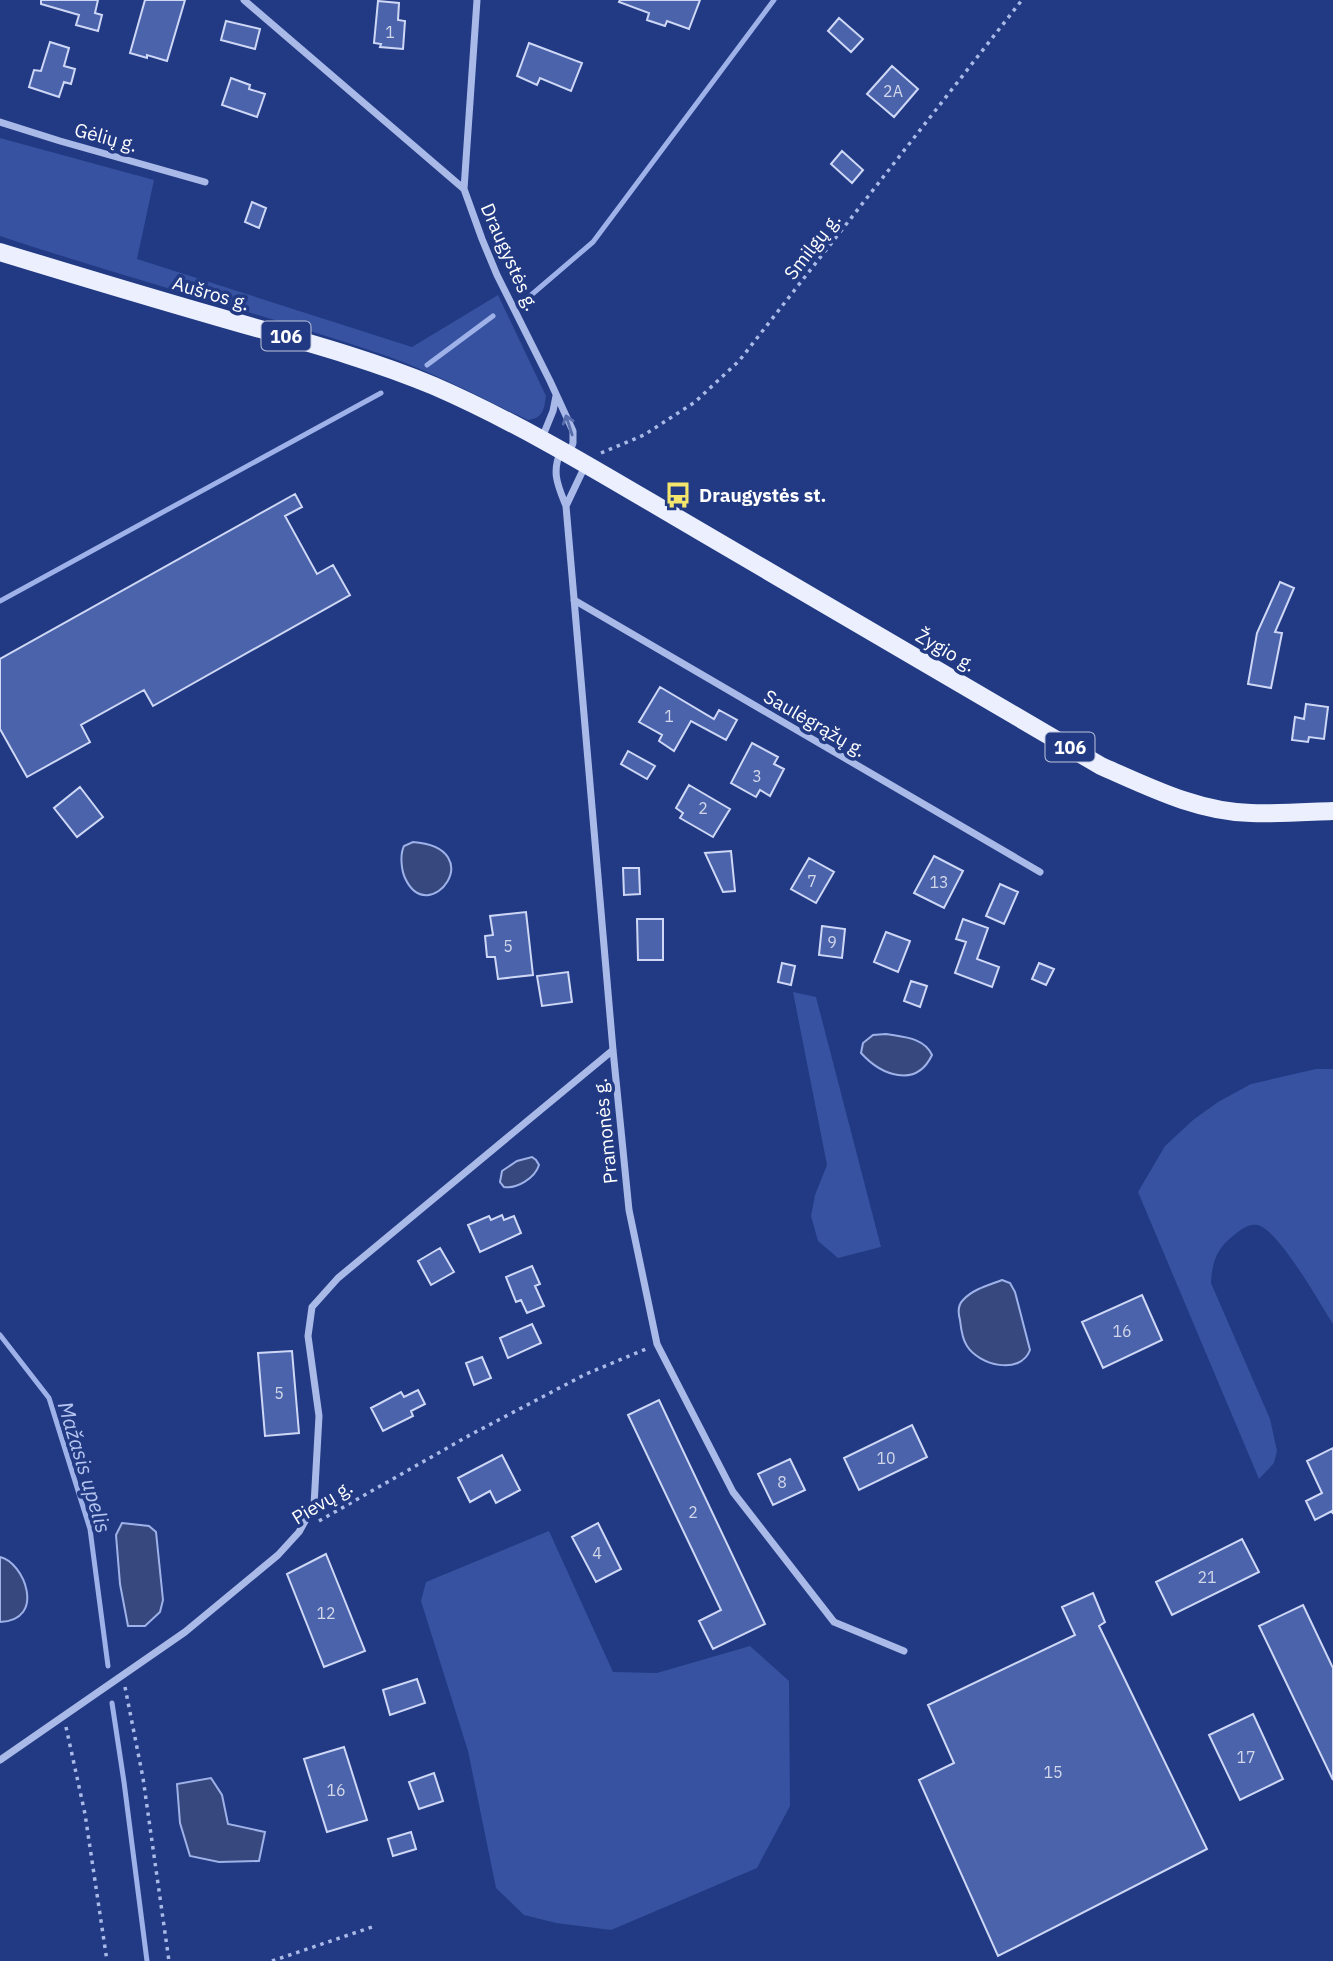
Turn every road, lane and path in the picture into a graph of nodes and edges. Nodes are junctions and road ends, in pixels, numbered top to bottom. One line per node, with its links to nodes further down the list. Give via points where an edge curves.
1 (244, 0): 6 (street)
2 (477, 0): 6 (street, Draugystės g.)
3 (1022, 0): 11 (path, Smilgų g., via 739,361 695,402)
4 (0, 122): 5 (street, Gėlių g.)
5 (205, 182)
6 (464, 189): 8 (street, Draugystės g., via 497,275)
7 (0, 251): 9 (main road, Aušros g. / 106, via 379,366 432,385)
8 (556, 395): 9 (street); 10 (street, Draugystės g., one-way to 8, via 573,443 573,431)
9 (541, 440): 10 (main road, Aušros g. / 106)
10 (564, 453): 11 (main road, Žygio g. / 106); 12 (street, Pramonės g., via 555,463 555,474)
11 (586, 465): 12 (street); 14 (main road, Žygio g. / 106, via 1101,766 1207,807 1250,813)
12 (566, 506): 13 (street, Pramonės g.)
13 (574, 600): 15 (street, Saulėgrąžų g.); 16 (street, Pramonės g.)
14 (1333, 811)
15 (1040, 873)
16 (613, 1050): 17 (street, Pramonės g., via 629,1210); 18 (street, via 338,1278 312,1307 308,1336 319,1416 314,1505)
17 (657, 1344): 18 (path, Pievų g., via 574,1380); 19 (street, Pramonės g., via 733,1492 834,1622)
18 (299, 1532): 20 (street, Pievų g., via 185,1632)
19 (904, 1651)
20 (123, 1674): 21 (street, Pievų g.); 25 (path)
21 (64, 1715): 22 (street, Pievų g.); 24 (path)
22 (0, 1760)
23 (375, 1926): 26 (path)
24 (107, 1961)
25 (169, 1961)
26 (272, 1961)

